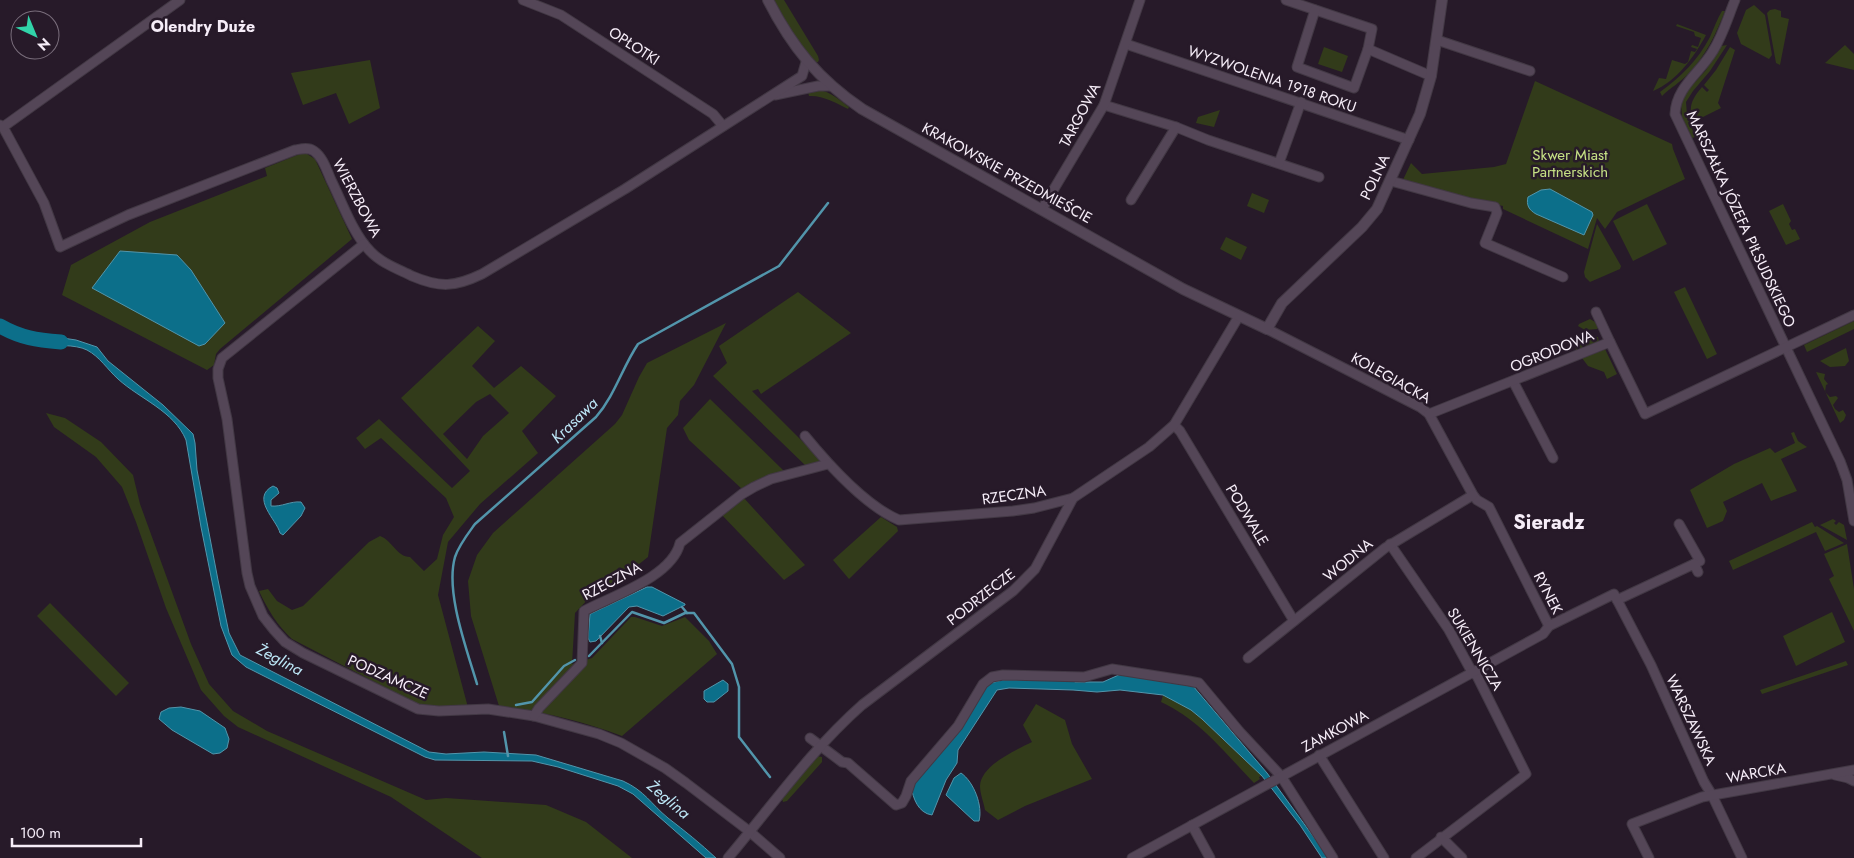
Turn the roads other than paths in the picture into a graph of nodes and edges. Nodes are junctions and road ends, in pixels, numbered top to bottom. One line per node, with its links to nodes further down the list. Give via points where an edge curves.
1 (180, 0): 19 (street)
2 (523, 0): 20 (street, OPŁOTKI, via 561,15 713,114)
3 (768, 0): 12 (street, KRAKOWSKIE PRZEDMIEŚCIE)
4 (1140, 0): 10 (street, TARGOWA)
5 (1286, 0): 8 (street)
6 (1442, 0): 9 (street, POLNA)
7 (1735, 0): 35 (street, MARSZAŁKA JÓZEFA PIŁSUDSKIEGO, via 1712,53 1677,98 1675,114)
8 (1315, 10): 11 (street, via 1372,29); 11 (street, via 1297,67 1354,88)
9 (1437, 40): 13 (street); 14 (street, POLNA)
10 (1126, 44): 17 (street, WYZWOLENIA 1918 ROKU); 18 (street, TARGOWA)
11 (1368, 49): 14 (street)
12 (806, 62): 15 (street, KRAKOWSKIE PRZEDMIEŚCIE); 16 (street, WIERZBOWA, via 802,76)
13 (1530, 71)
14 (1431, 76): 22 (street, POLNA)
15 (830, 86): 16 (street, WIERZBOWA); 27 (street, KRAKOWSKIE PRZEDMIEŚCIE, via 862,109)
16 (770, 96): 20 (street, WIERZBOWA)
17 (1301, 102): 22 (street, WYZWOLENIA 1918 ROKU); 23 (street)
18 (1104, 105): 21 (street); 27 (street, TARGOWA)
19 (1, 126): 28 (street, WIERZBOWA, via 44,203 60,247 128,215 305,148 314,151 322,161)
20 (723, 126): 28 (street, WIERZBOWA, via 625,189 467,282 440,285 425,281 396,269)
21 (1176, 127): 23 (street); 26 (street)
22 (1410, 140): 25 (street, POLNA)
23 (1279, 163): 24 (street)
24 (1320, 176)
25 (1391, 182): 29 (street, via 1495,207 1497,213 1485,243); 33 (street, POLNA, via 1372,216 1282,303)
26 (1132, 200)
27 (1042, 209): 32 (street, KRAKOWSKIE PRZEDMIEŚCIE)
28 (364, 244): 53 (street, PODZAMCZE, via 222,358 218,369 248,580 256,603 285,642 418,710 488,709)
29 (1562, 278)
30 (1596, 312): 34 (street)
31 (1854, 315): 35 (street)
32 (1239, 316): 33 (street, KRAKOWSKIE PRZEDMIEŚCIE); 38 (street, PODRZECZE)
33 (1267, 329): 37 (street, KOLEGIACKA)
34 (1610, 342): 35 (street, OGRODOWA, via 1645,414); 36 (street, OGRODOWA)
35 (1787, 347): 45 (street, MARSZAŁKA JÓZEFA PIŁSUDSKIEGO, via 1840,461)
36 (1513, 381): 37 (street, OGRODOWA); 40 (street)
37 (1429, 414): 42 (street, KOLEGIACKA)
38 (1174, 425): 43 (street, PODRZECZE, via 1143,451); 49 (street, PODWALE)
39 (805, 436): 41 (street, RZECZNA)
40 (1553, 458)
41 (828, 464): 43 (street, RZECZNA, via 872,503 899,520 1013,511); 53 (street, RZECZNA, via 771,480 742,494 680,543 678,553 648,580 584,611 582,663)
42 (1473, 495): 44 (street, KOLEGIACKA); 47 (street, WODNA)
43 (1073, 498): 55 (street, PODRZECZE, via 1035,569 1022,583 862,705)
44 (1489, 507): 50 (street, RYNEK)
45 (1854, 521)
46 (1679, 524): 48 (street, RYNEK, via 1700,561 1696,568)
47 (1390, 544): 49 (street, WODNA); 52 (street, SUKIENNICZA, via 1449,630)
48 (1616, 597): 50 (street, RYNEK); 61 (street, WARSZAWSKA)
49 (1294, 621): 51 (street, WODNA)
50 (1549, 626): 52 (street, ZAMKOWA, via 1544,634)
51 (1248, 658)
52 (1472, 672): 56 (street, ZAMKOWA); 64 (street, SUKIENNICZA, via 1478,677 1526,774)
53 (534, 716): 63 (street, PODZAMCZE, via 621,743 665,768)
54 (810, 738): 55 (street)
55 (820, 746): 59 (street, via 848,763 896,805 902,803 911,781 958,726 977,692 992,677 1084,677 1112,669 1200,683); 63 (street, PODRZECZE)
56 (1319, 755): 59 (street, ZAMKOWA); 70 (street)
57 (1854, 770): 58 (street, WARCKA)
58 (1829, 774): 60 (street, WARCKA); 61 (street, WARCKA)
59 (1280, 777): 62 (street, ZAMKOWA); 69 (street)
60 (1854, 782)
61 (1712, 795): 73 (street, WARCKA, via 1632,824); 74 (street, WARSZAWSKA)
62 (1192, 825): 67 (street, ZAMKOWA); 68 (street)
63 (749, 832): 65 (street, PODRZECZE); 66 (street, PODZAMCZE)
64 (1441, 838): 71 (street); 72 (street)
65 (729, 857)
66 (780, 858)
67 (1132, 858)
68 (1210, 858)
69 (1333, 858)
70 (1384, 858)
71 (1416, 858)
72 (1462, 858)
73 (1649, 858)
74 (1742, 858)

